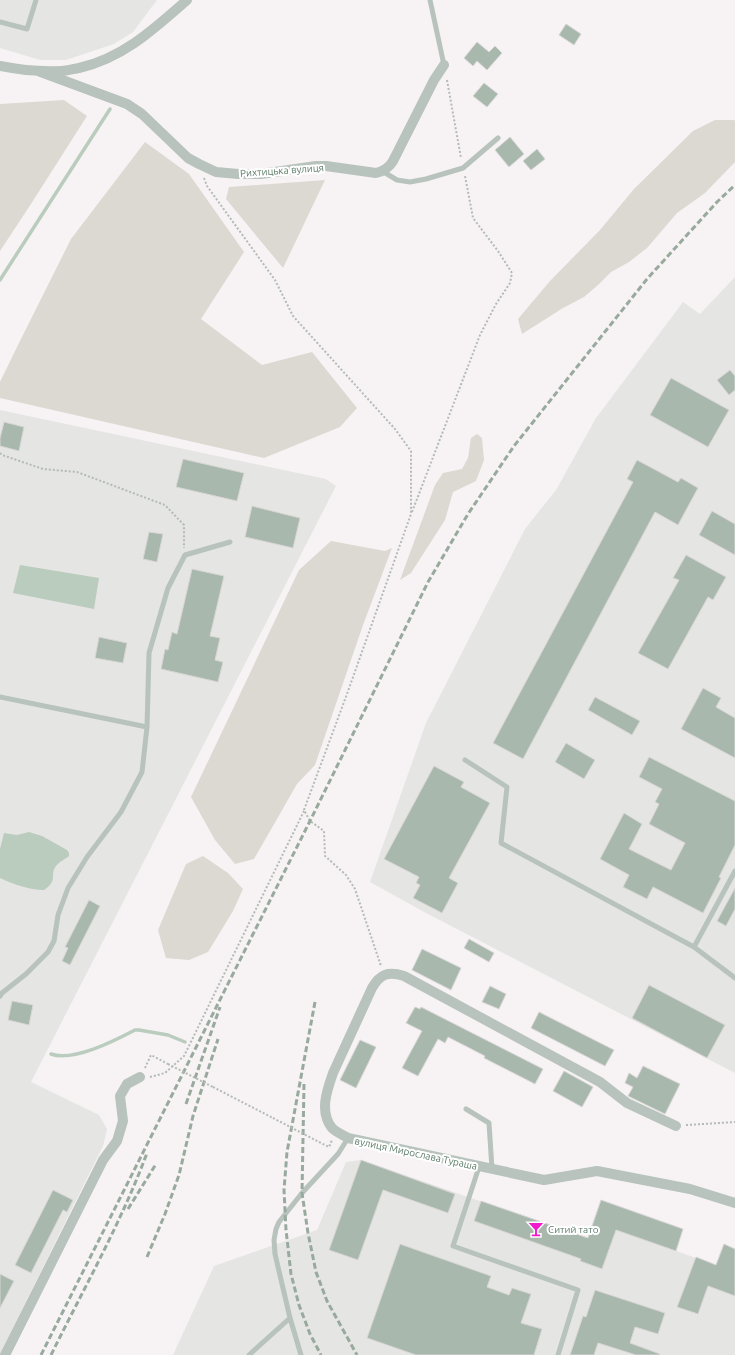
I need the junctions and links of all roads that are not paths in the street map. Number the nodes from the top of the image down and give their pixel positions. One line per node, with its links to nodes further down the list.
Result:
1 (36, 0): 4 (lane)
2 (187, 0): 7 (street)
3 (430, 0): 5 (lane)
4 (0, 22)
5 (444, 65): 9 (street)
6 (0, 66): 7 (street)
7 (38, 71): 9 (street, Рихтицька вулиця)
8 (498, 138): 9 (lane)
9 (382, 172)
10 (230, 542): 12 (lane)
11 (0, 696): 12 (lane)
12 (147, 727): 17 (lane)
13 (466, 760): 15 (lane)
14 (735, 871): 15 (lane)
15 (694, 947): 16 (lane)
16 (735, 978)
17 (0, 996)
18 (140, 1077): 26 (street)
19 (466, 1109): 23 (lane)
20 (676, 1126): 21 (street, вулиця Мирослава Тураша)
21 (348, 1138): 22 (street, вулиця Мирослава Тураша); 25 (lane)
22 (478, 1166): 23 (street, вулиця Мирослава Тураша); 29 (lane)
23 (492, 1169): 24 (street, вулиця Мирослава Тураша)
24 (735, 1203)
25 (290, 1318): 27 (lane); 28 (lane)
26 (5, 1355)
27 (249, 1355)
28 (301, 1355)
29 (558, 1355)

